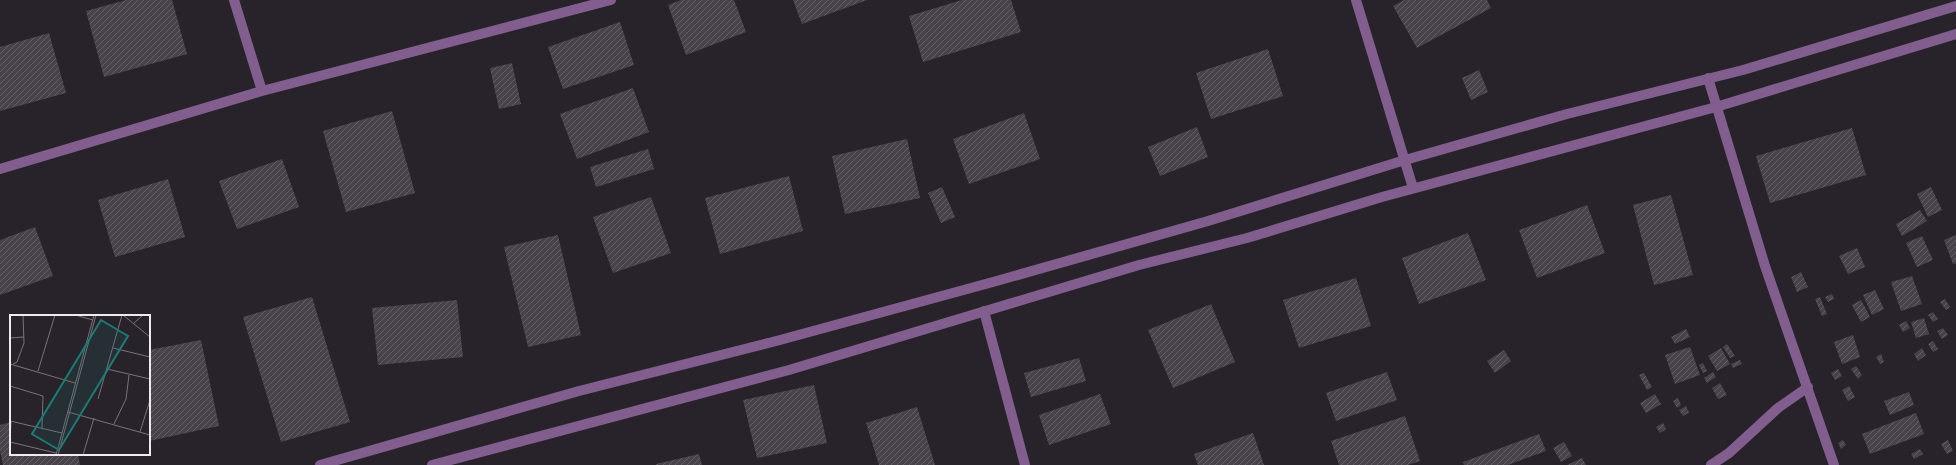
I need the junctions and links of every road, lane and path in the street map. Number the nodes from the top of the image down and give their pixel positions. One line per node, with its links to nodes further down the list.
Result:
1 (234, 0): 8 (street)
2 (611, 0): 4 (street)
3 (1356, 0): 10 (street)
4 (576, 4): 8 (street)
5 (1956, 6): 7 (street)
6 (1956, 34): 9 (street)
7 (1708, 78): 9 (street); 10 (street)
8 (262, 91): 11 (street)
9 (1716, 107): 12 (street); 14 (street)
10 (1405, 160): 12 (street); 15 (street)
11 (0, 169)
12 (1413, 188): 13 (street)
13 (984, 311): 16 (street); 17 (street)
14 (1808, 387): 18 (street); 19 (street)
15 (320, 465)
16 (432, 465)
17 (1025, 465)
18 (1711, 465)
19 (1834, 465)

